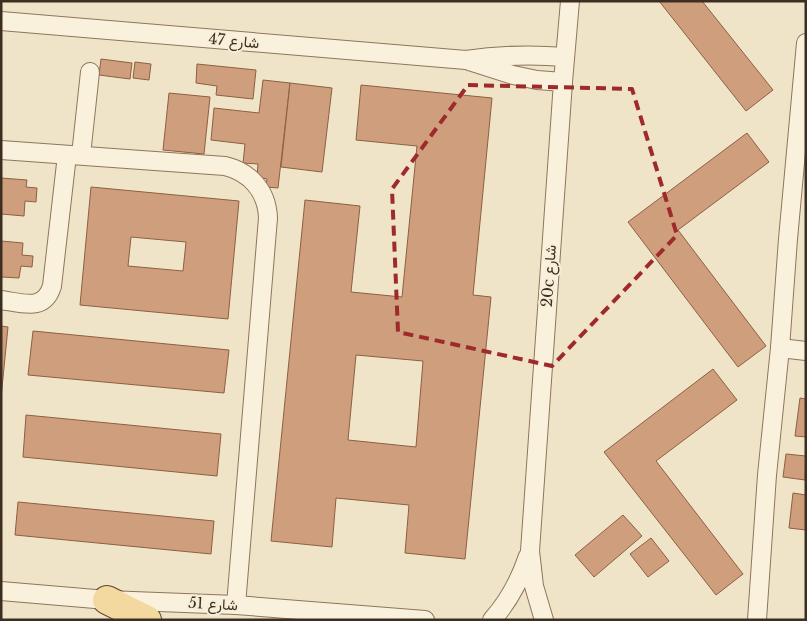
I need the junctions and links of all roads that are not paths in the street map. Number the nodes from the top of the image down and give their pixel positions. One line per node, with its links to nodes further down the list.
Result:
1 (570, 1): 4 (street, 20c شارع)
2 (1, 21): 5 (street, شارع 47)
3 (806, 43): 8 (street)
4 (565, 57): 5 (street, شارع 47); 7 (street, 20c شارع)
5 (466, 60): 7 (street, شارع 47)
6 (90, 72): 10 (street)
7 (563, 82): 14 (street, 20c شارع)
8 (803, 114): 12 (street)
9 (1, 150): 10 (street)
10 (74, 155): 11 (street); 17 (street)
11 (1, 300)
12 (780, 348): 13 (street); 23 (street)
13 (806, 351)
14 (530, 551): 21 (street, 20c شارع); 22 (street, 20c شارع)
15 (1, 591): 16 (street, شارع 51)
16 (107, 600): 17 (street, شارع 51); 19 (main road)
17 (236, 605): 18 (street, شارع 51)
18 (350, 617): 20 (street, شارع 51)
19 (147, 620)
20 (425, 620)
21 (492, 620)
22 (544, 620)
23 (757, 620)

